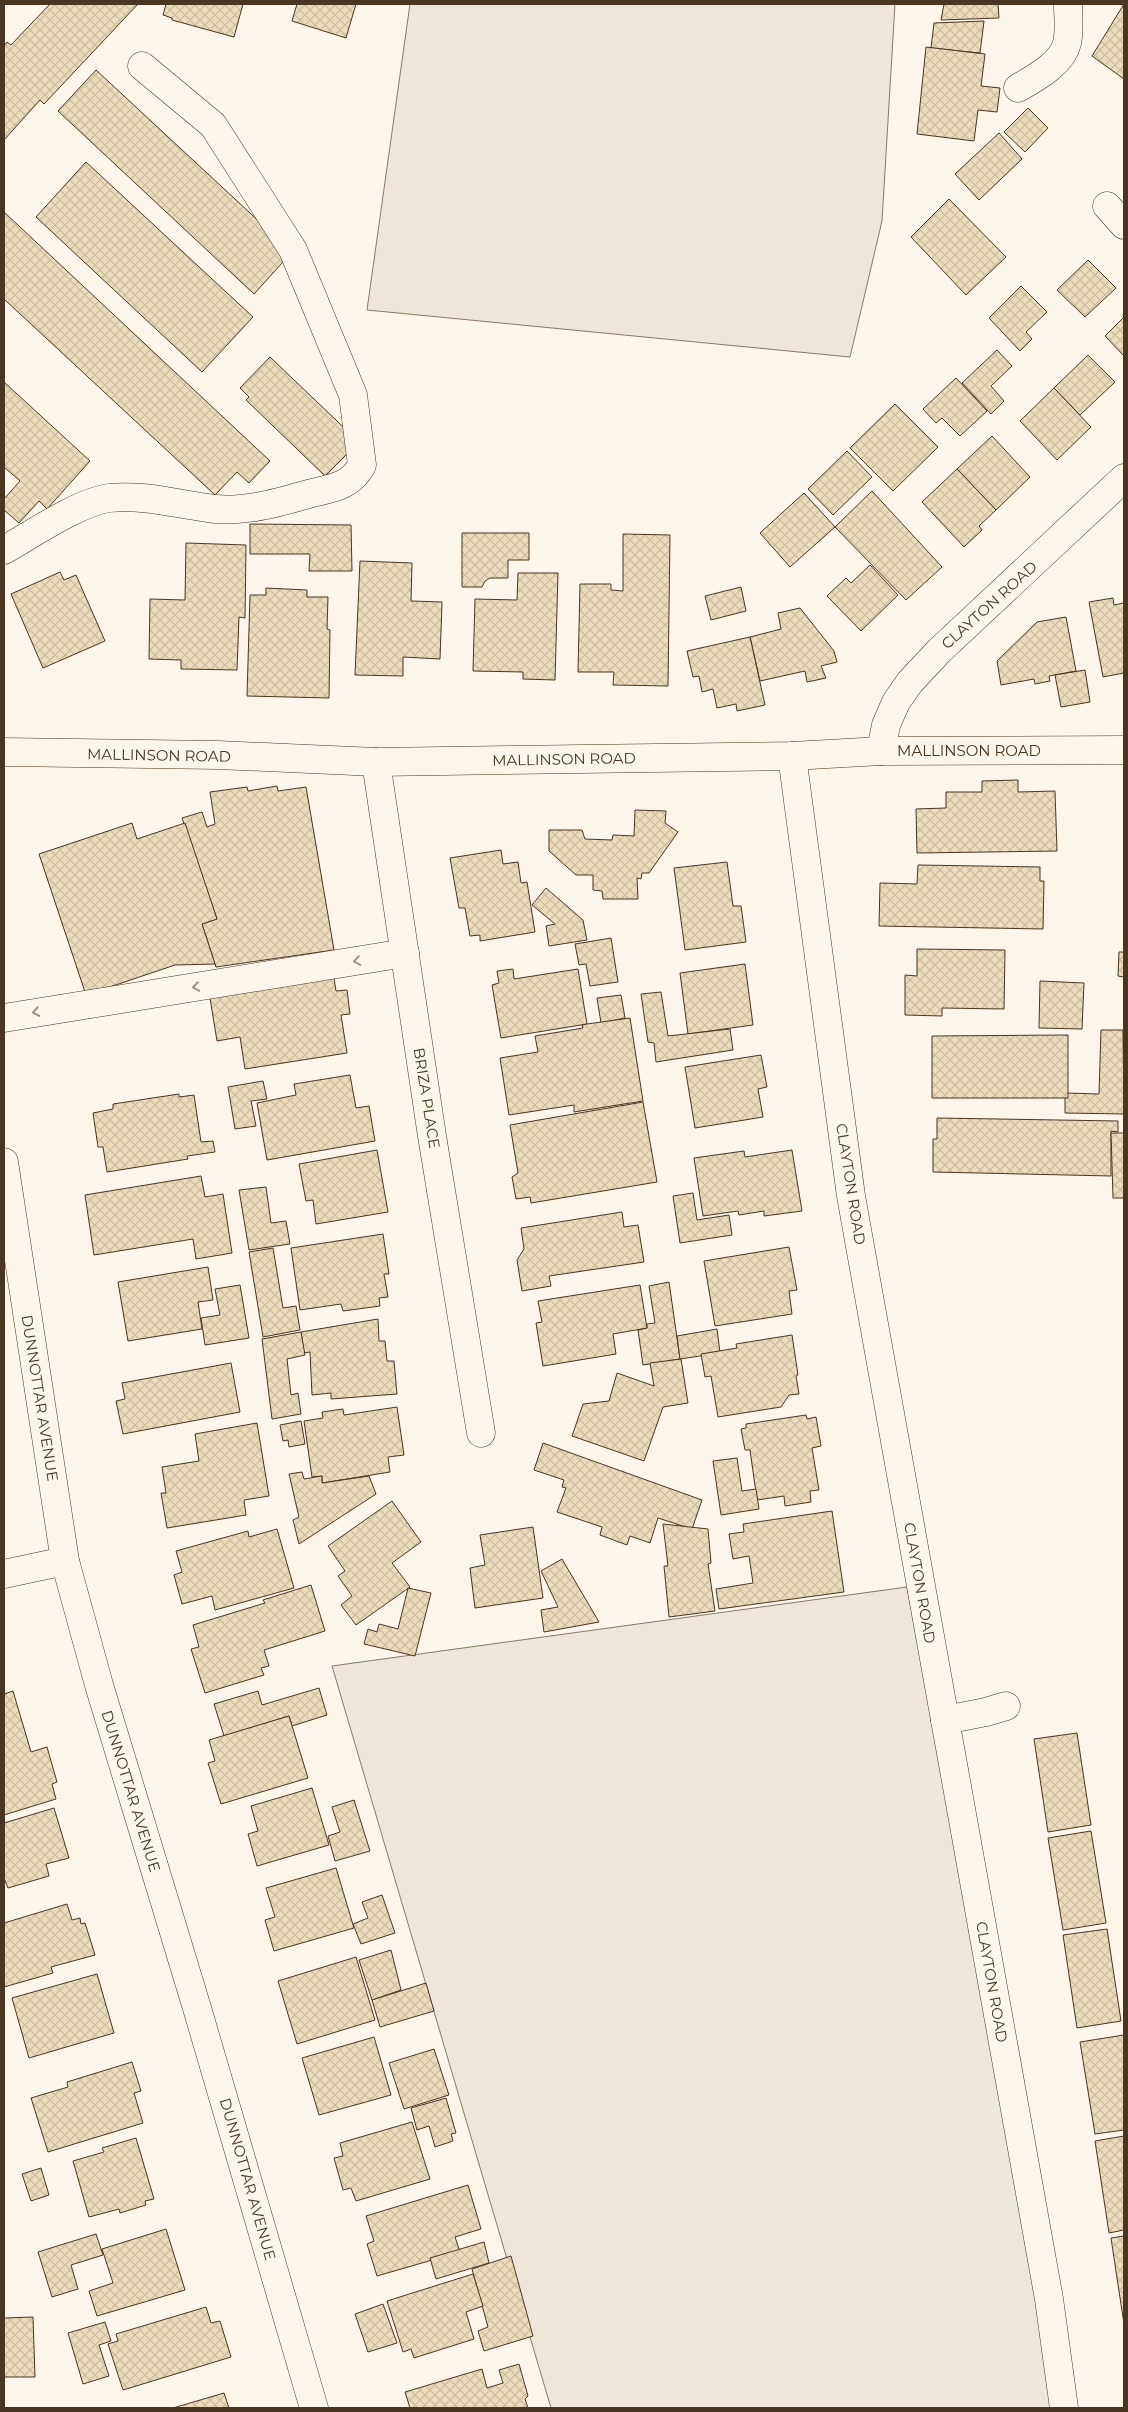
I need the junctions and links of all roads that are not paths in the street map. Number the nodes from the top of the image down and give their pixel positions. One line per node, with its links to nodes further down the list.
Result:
1 (1068, 4): 3 (street)
2 (142, 66): 5 (street)
3 (1018, 88)
4 (1124, 478): 7 (street, CLAYTON ROAD)
5 (4, 550)
6 (1124, 750): 7 (street, MALLINSON ROAD)
7 (880, 751): 9 (street, MALLINSON ROAD)
8 (4, 752): 10 (street, MALLINSON ROAD)
9 (792, 756): 10 (street, MALLINSON ROAD); 18 (street, CLAYTON ROAD)
10 (376, 762): 11 (street, BRIZA PLACE)
11 (405, 953): 12 (street, one-way to 12); 14 (street, BRIZA PLACE)
12 (4, 1018)
13 (4, 1162): 15 (street, DUNNOTTAR AVENUE)
14 (481, 1433)
15 (65, 1561): 16 (street); 19 (street, DUNNOTTAR AVENUE)
16 (4, 1574)
17 (1006, 1706): 18 (street)
18 (945, 1720): 20 (street, CLAYTON ROAD)
19 (314, 2408)
20 (1064, 2408)

